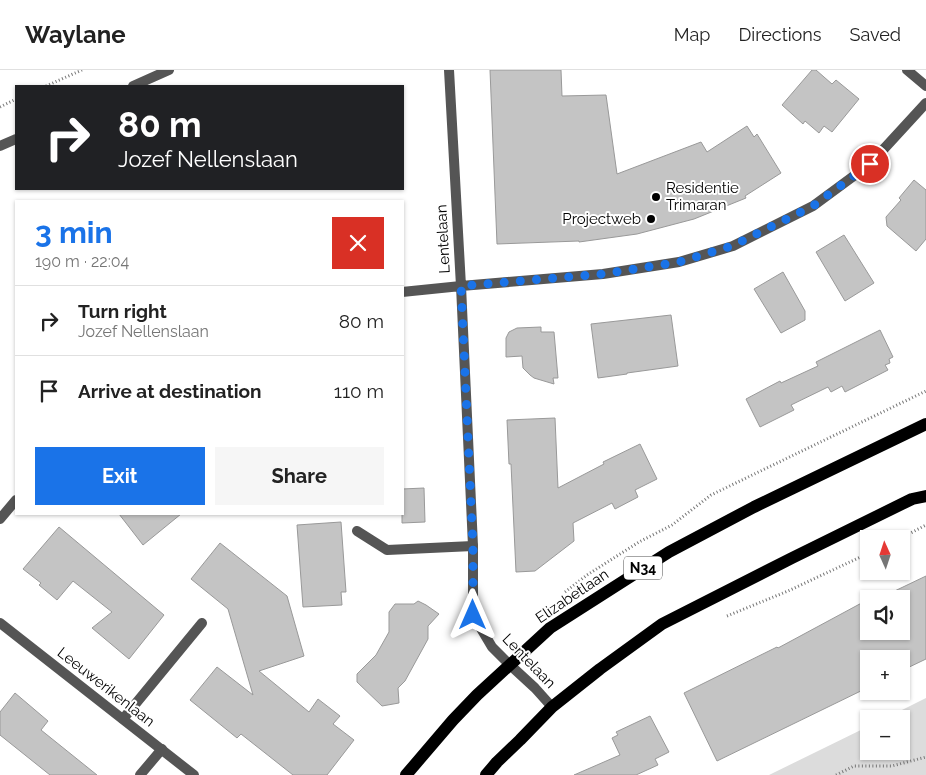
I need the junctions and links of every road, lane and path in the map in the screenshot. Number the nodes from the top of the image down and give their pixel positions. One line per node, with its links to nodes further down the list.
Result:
1 (82, 70): 5 (path)
2 (169, 70): 6 (street)
3 (449, 70): 13 (street, Lentelaan)
4 (907, 70): 7 (street)
5 (48, 85)
6 (135, 85)
7 (926, 86)
8 (15, 100): 10 (path)
9 (926, 103): 13 (street)
10 (0, 107)
11 (15, 139): 12 (street)
12 (0, 146)
13 (461, 286): 14 (street); 22 (street, Lentelaan)
14 (404, 292)
15 (926, 424): 27 (main road, Elizabetlaan / N34)
16 (926, 496): 28 (main road)
17 (15, 501): 18 (street)
18 (0, 519)
19 (926, 525): 21 (path)
20 (357, 531): 22 (street)
21 (910, 533)
22 (473, 546): 27 (street, Lentelaan)
23 (860, 558): 24 (path)
24 (725, 617)
25 (202, 622): 29 (street)
26 (0, 623): 29 (street, Leeuwerikenlaan)
27 (510, 666): 28 (street, Lentelaan); 34 (main road, Elizabetlaan / N34)
28 (552, 707): 35 (main road)
29 (123, 719): 30 (street, Leeuwerikenlaan)
30 (162, 749): 32 (street); 33 (street, Leeuwerikenlaan)
31 (926, 757): 36 (path)
32 (140, 775)
33 (194, 775)
34 (406, 775)
35 (486, 775)
36 (836, 775)

